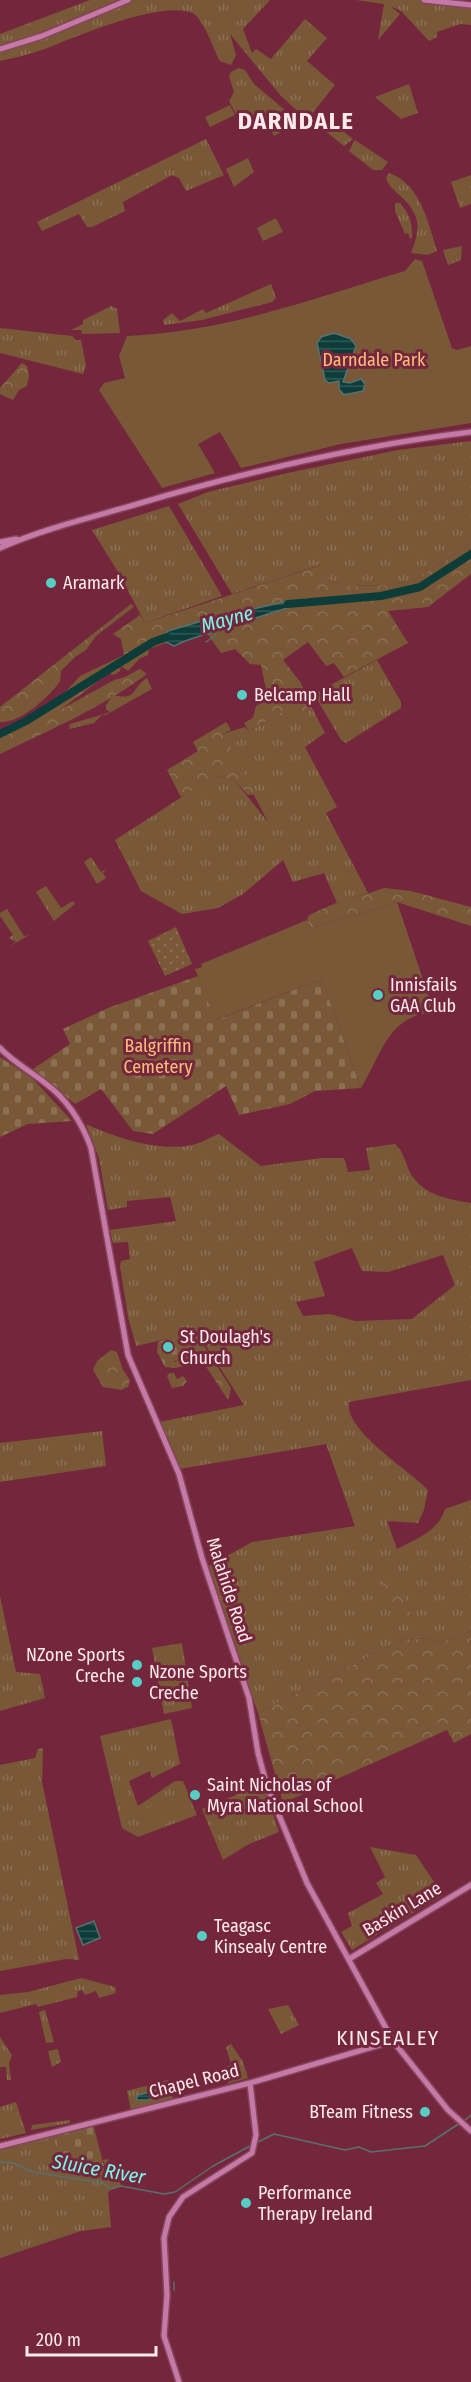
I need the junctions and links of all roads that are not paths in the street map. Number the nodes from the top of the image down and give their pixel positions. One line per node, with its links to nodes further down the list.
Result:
1 (128, 0): 4 (main road)
2 (424, 0): 3 (main road)
3 (471, 5)
4 (0, 49)
5 (471, 432): 6 (main road)
6 (23, 538): 7 (main road); 8 (main road)
7 (0, 542)
8 (0, 548)
9 (0, 1048): 11 (main road, Malahide Road)
10 (471, 1885): 11 (main road, Baskin Lane)
11 (349, 1959): 12 (main road, Malahide Road)
12 (393, 2041): 13 (main road, Chapel Road); 14 (main road, Malahide Road)
13 (250, 2083): 15 (main road, Chapel Road); 16 (main road)
14 (469, 2130)
15 (0, 2146)
16 (179, 2382)

